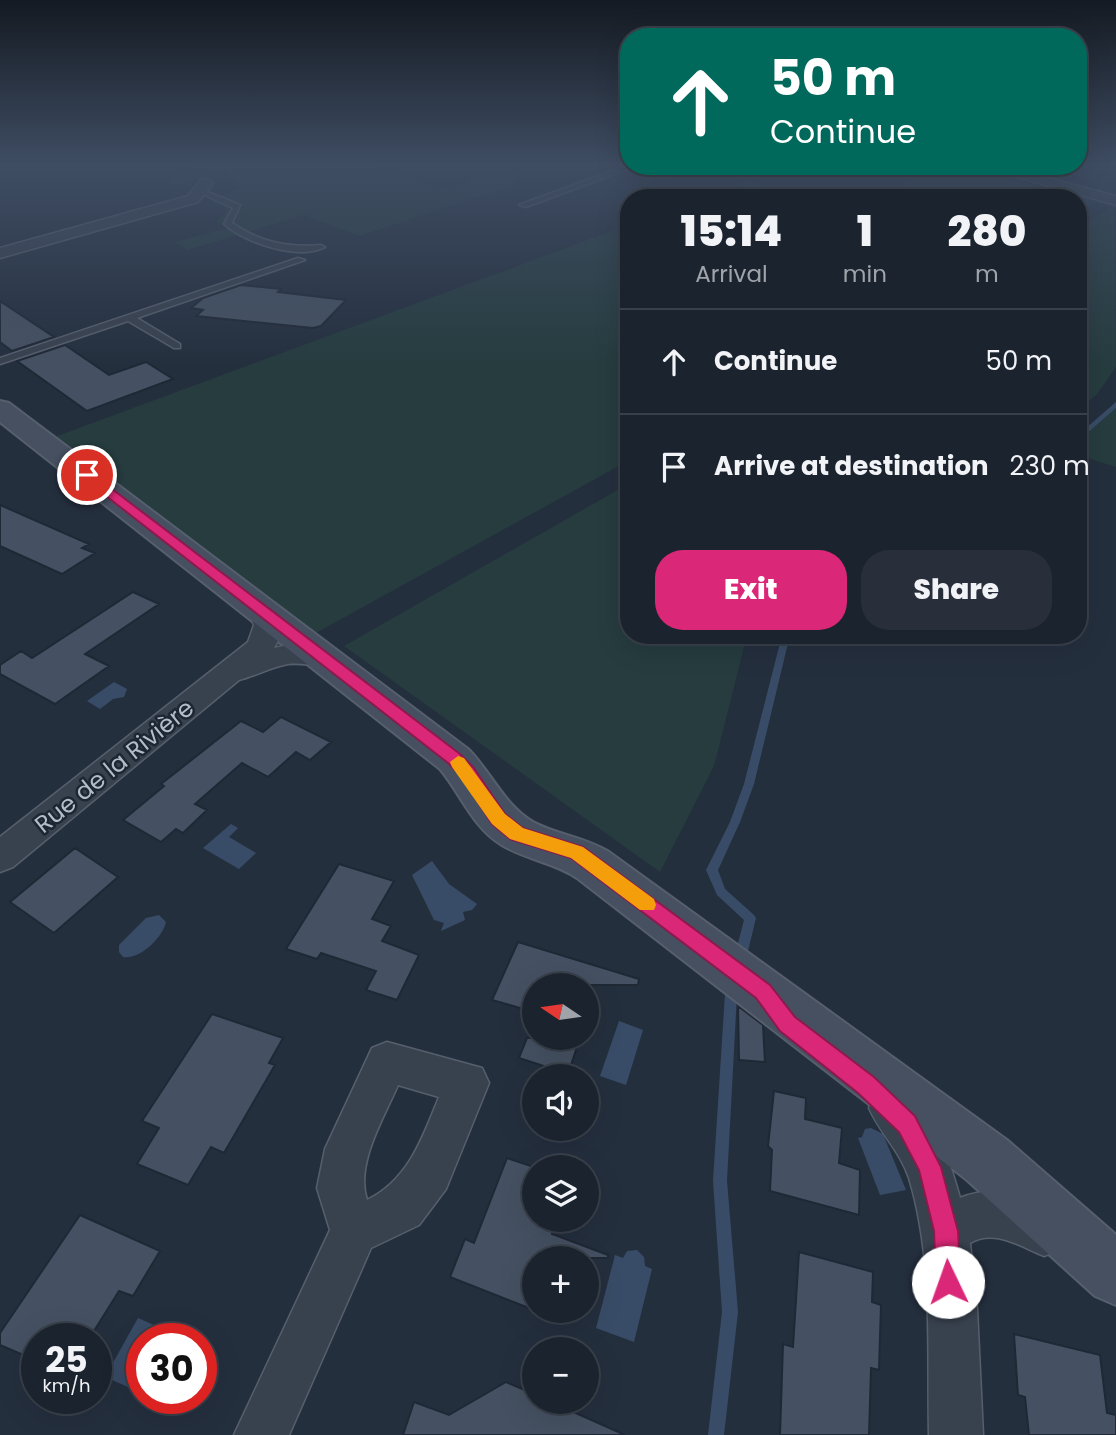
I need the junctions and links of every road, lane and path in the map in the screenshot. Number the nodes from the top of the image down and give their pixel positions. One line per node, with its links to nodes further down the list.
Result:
1 (75, 232): 4 (street)
2 (239, 232): 3 (lane)
3 (321, 247)
4 (0, 253)
5 (301, 261): 6 (lane)
6 (131, 318): 7 (lane); 8 (lane)
7 (177, 346)
8 (0, 361)
9 (0, 409): 10 (street)
10 (261, 609): 11 (street); 12 (street, Rue de la Rivière)
11 (322, 657): 12 (street, Rue de la Rivière); 14 (street)
12 (228, 674): 13 (street, Rue de la Rivière)
13 (0, 857)
14 (763, 991): 16 (street); 17 (street)
15 (354, 1231): 18 (street)
16 (946, 1231): 17 (street); 19 (street)
17 (1111, 1262)
18 (261, 1435)
19 (956, 1435)

